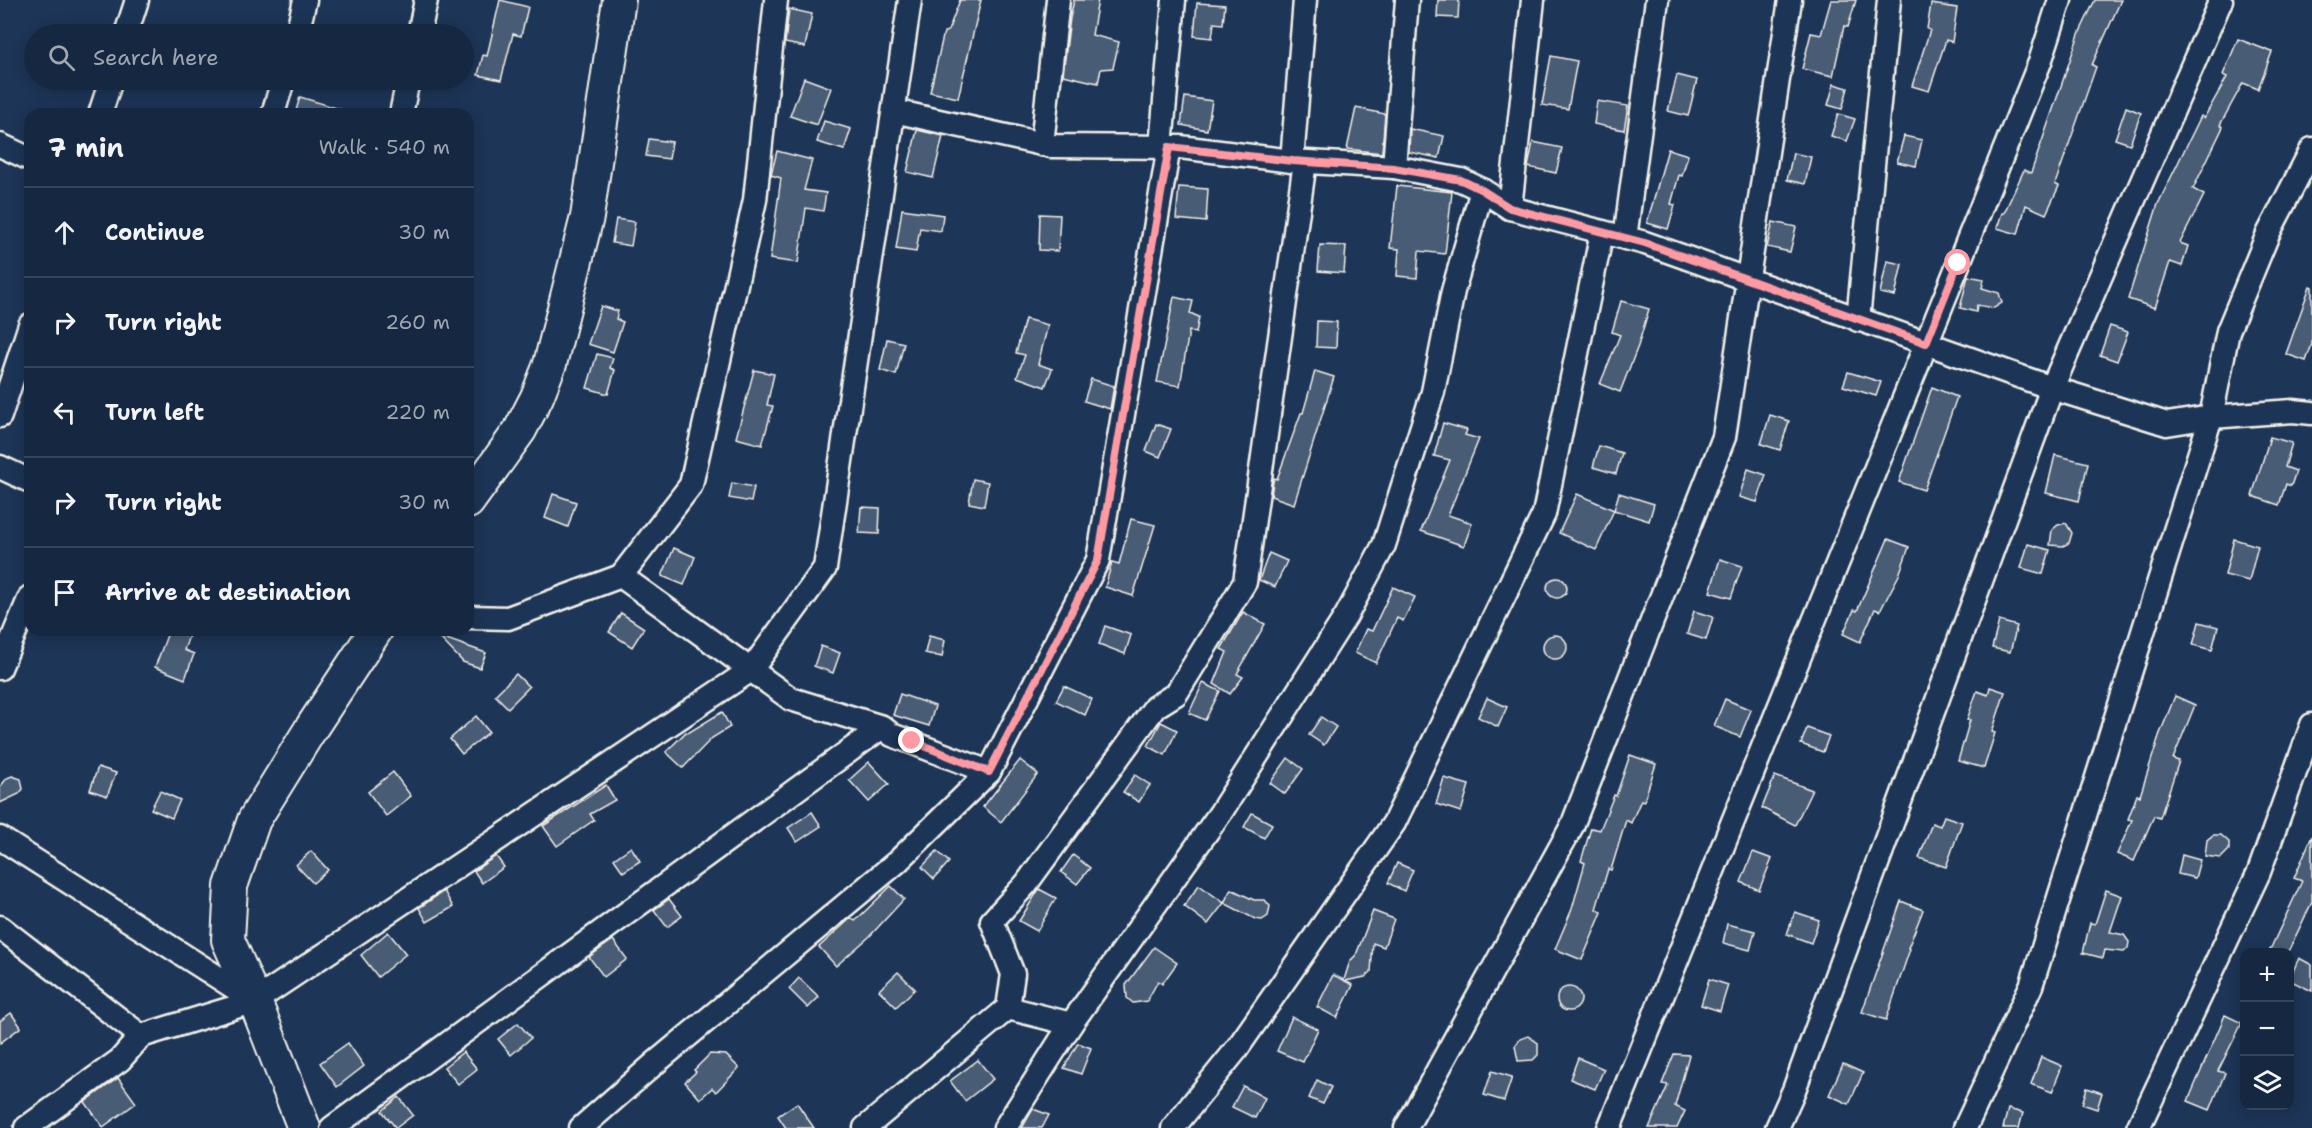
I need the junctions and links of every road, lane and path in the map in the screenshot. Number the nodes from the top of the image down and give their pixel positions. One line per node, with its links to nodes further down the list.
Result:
1 (137, 0): 17 (street)
2 (304, 0): 18 (street)
3 (426, 0): 19 (street)
4 (619, 0): 48 (street)
5 (776, 0): 49 (street)
6 (910, 0): 26 (street)
7 (1058, 0): 27 (street)
8 (1174, 0): 29 (street)
9 (1305, 0): 32 (street)
10 (1407, 0): 33 (street)
11 (1533, 0): 35 (street)
12 (1657, 0): 37 (street)
13 (1790, 0): 38 (street)
14 (1889, 0): 39 (street)
15 (2060, 0): 41 (street)
16 (2221, 0): 42 (street)
17 (129, 24)
18 (299, 24)
19 (420, 24)
20 (108, 90): 23 (street)
21 (280, 90): 24 (street)
22 (406, 90): 25 (street)
23 (102, 108)
24 (275, 108)
25 (402, 108)
26 (894, 111): 27 (street); 54 (street)
27 (1042, 144): 29 (street)
28 (0, 145): 31 (street)
29 (1165, 147): 32 (street); 57 (street)
30 (2312, 149): 45 (street)
31 (24, 156)
32 (1299, 162): 33 (street); 61 (street)
33 (1394, 168): 34 (street)
34 (1482, 190): 35 (street); 62 (street)
35 (1510, 208): 36 (street)
36 (1602, 232): 37 (street); 70 (street)
37 (1625, 238): 38 (street)
38 (1748, 279): 39 (street); 71 (street)
39 (1858, 320): 41 (street)
40 (24, 343): 44 (street)
41 (1926, 343): 42 (street); 72 (street)
42 (2052, 388): 45 (street); 73 (street)
43 (2312, 413): 45 (street)
44 (0, 416)
45 (2211, 417): 74 (street)
46 (0, 467): 47 (street)
47 (24, 478)
48 (474, 494)
49 (621, 576): 51 (street); 54 (street)
50 (24, 611): 53 (street)
51 (474, 617)
52 (372, 636): 60 (street)
53 (0, 668)
54 (752, 670): 56 (street); 60 (street)
55 (2312, 726): 75 (street)
56 (882, 727): 57 (street); 66 (street)
57 (989, 772): 67 (street)
58 (0, 838): 60 (street)
59 (0, 927): 63 (street)
60 (255, 1001): 63 (street); 65 (street)
61 (1008, 1008): 62 (street); 68 (street)
62 (1071, 1024): 69 (street)
63 (141, 1036): 64 (street)
64 (26, 1128)
65 (304, 1128)
66 (332, 1128)
67 (581, 1128)
68 (865, 1128)
69 (1005, 1128)
70 (1173, 1128)
71 (1406, 1128)
72 (1610, 1128)
73 (1777, 1128)
74 (1965, 1128)
75 (2138, 1128)

